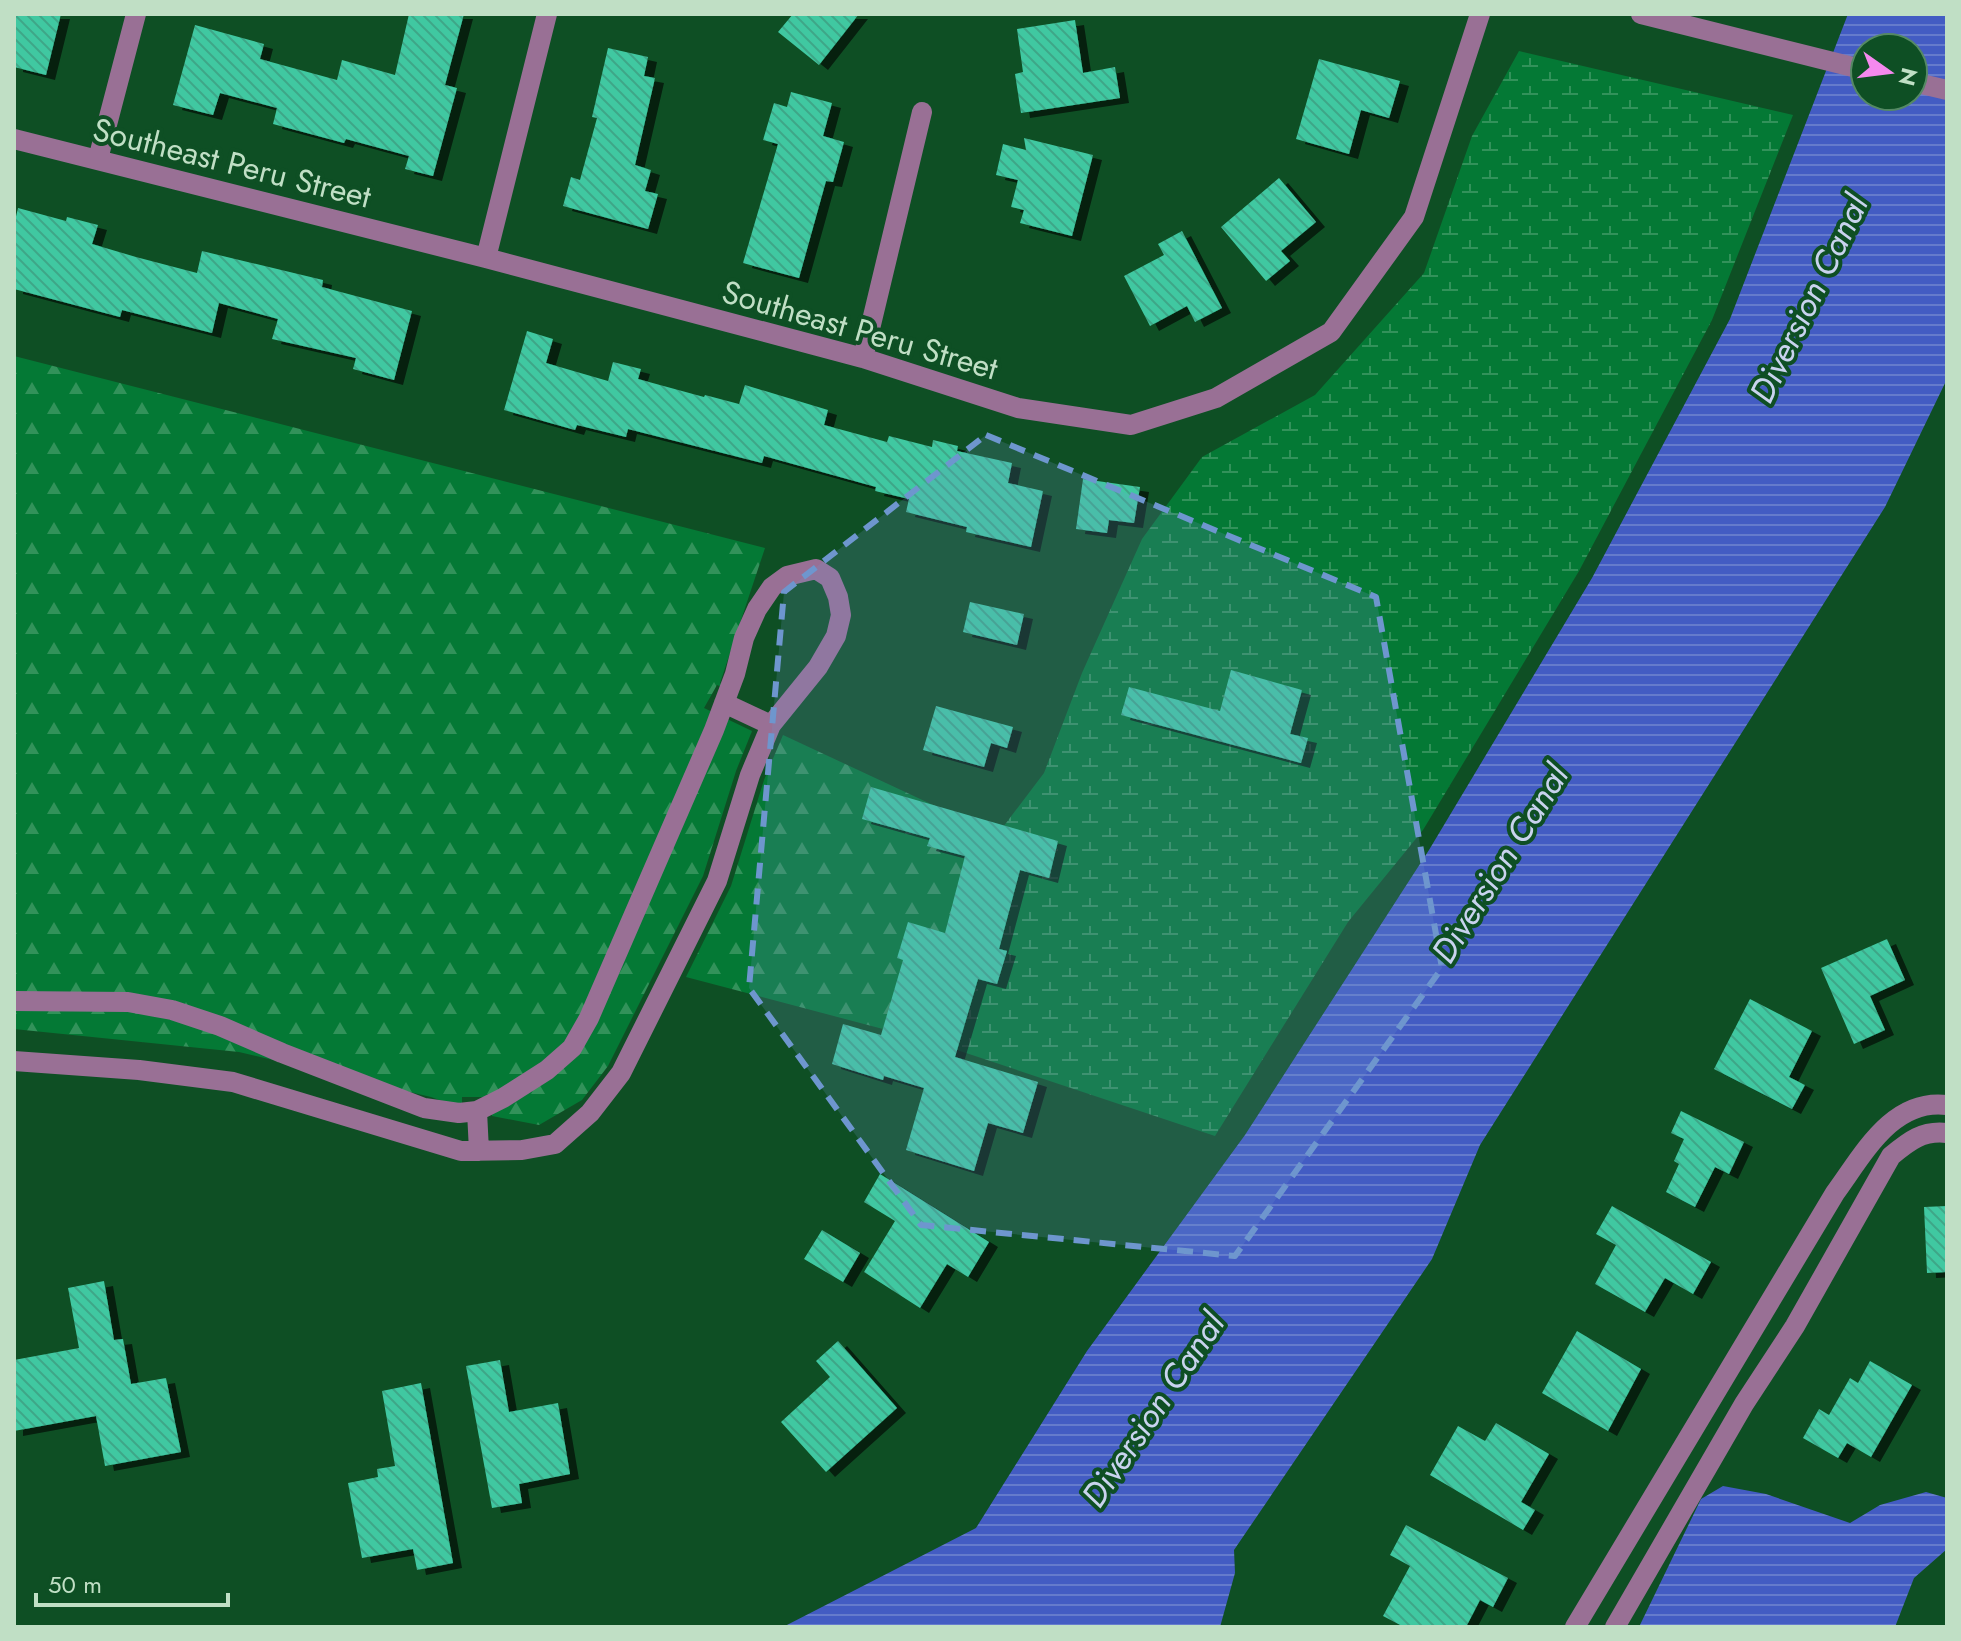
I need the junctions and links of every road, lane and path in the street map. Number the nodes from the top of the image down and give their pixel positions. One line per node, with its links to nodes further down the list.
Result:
1 (136, 14): 8 (street)
2 (547, 14): 9 (street)
3 (1480, 14): 10 (street, Southeast Peru Street)
4 (1641, 14): 5 (street)
5 (1849, 66)
6 (922, 112): 10 (street)
7 (14, 139): 8 (street, Southeast Peru Street)
8 (98, 159): 9 (street, Southeast Peru Street)
9 (486, 258): 10 (street, Southeast Peru Street)
10 (863, 358)
11 (724, 703): 12 (street); 12 (street); 16 (street)
12 (771, 725): 19 (street)
13 (14, 1001): 16 (street)
14 (14, 1061): 19 (street)
15 (1947, 1105): 17 (street)
16 (477, 1111): 19 (street)
17 (1880, 1132): 20 (street); 21 (street)
18 (1947, 1133): 20 (street)
19 (479, 1151)
20 (1896, 1152): 22 (street)
21 (1713, 1396): 22 (street); 23 (street)
22 (1738, 1414): 24 (street)
23 (1592, 1599): 24 (street); 25 (street)
24 (1618, 1623)
25 (1575, 1627)

